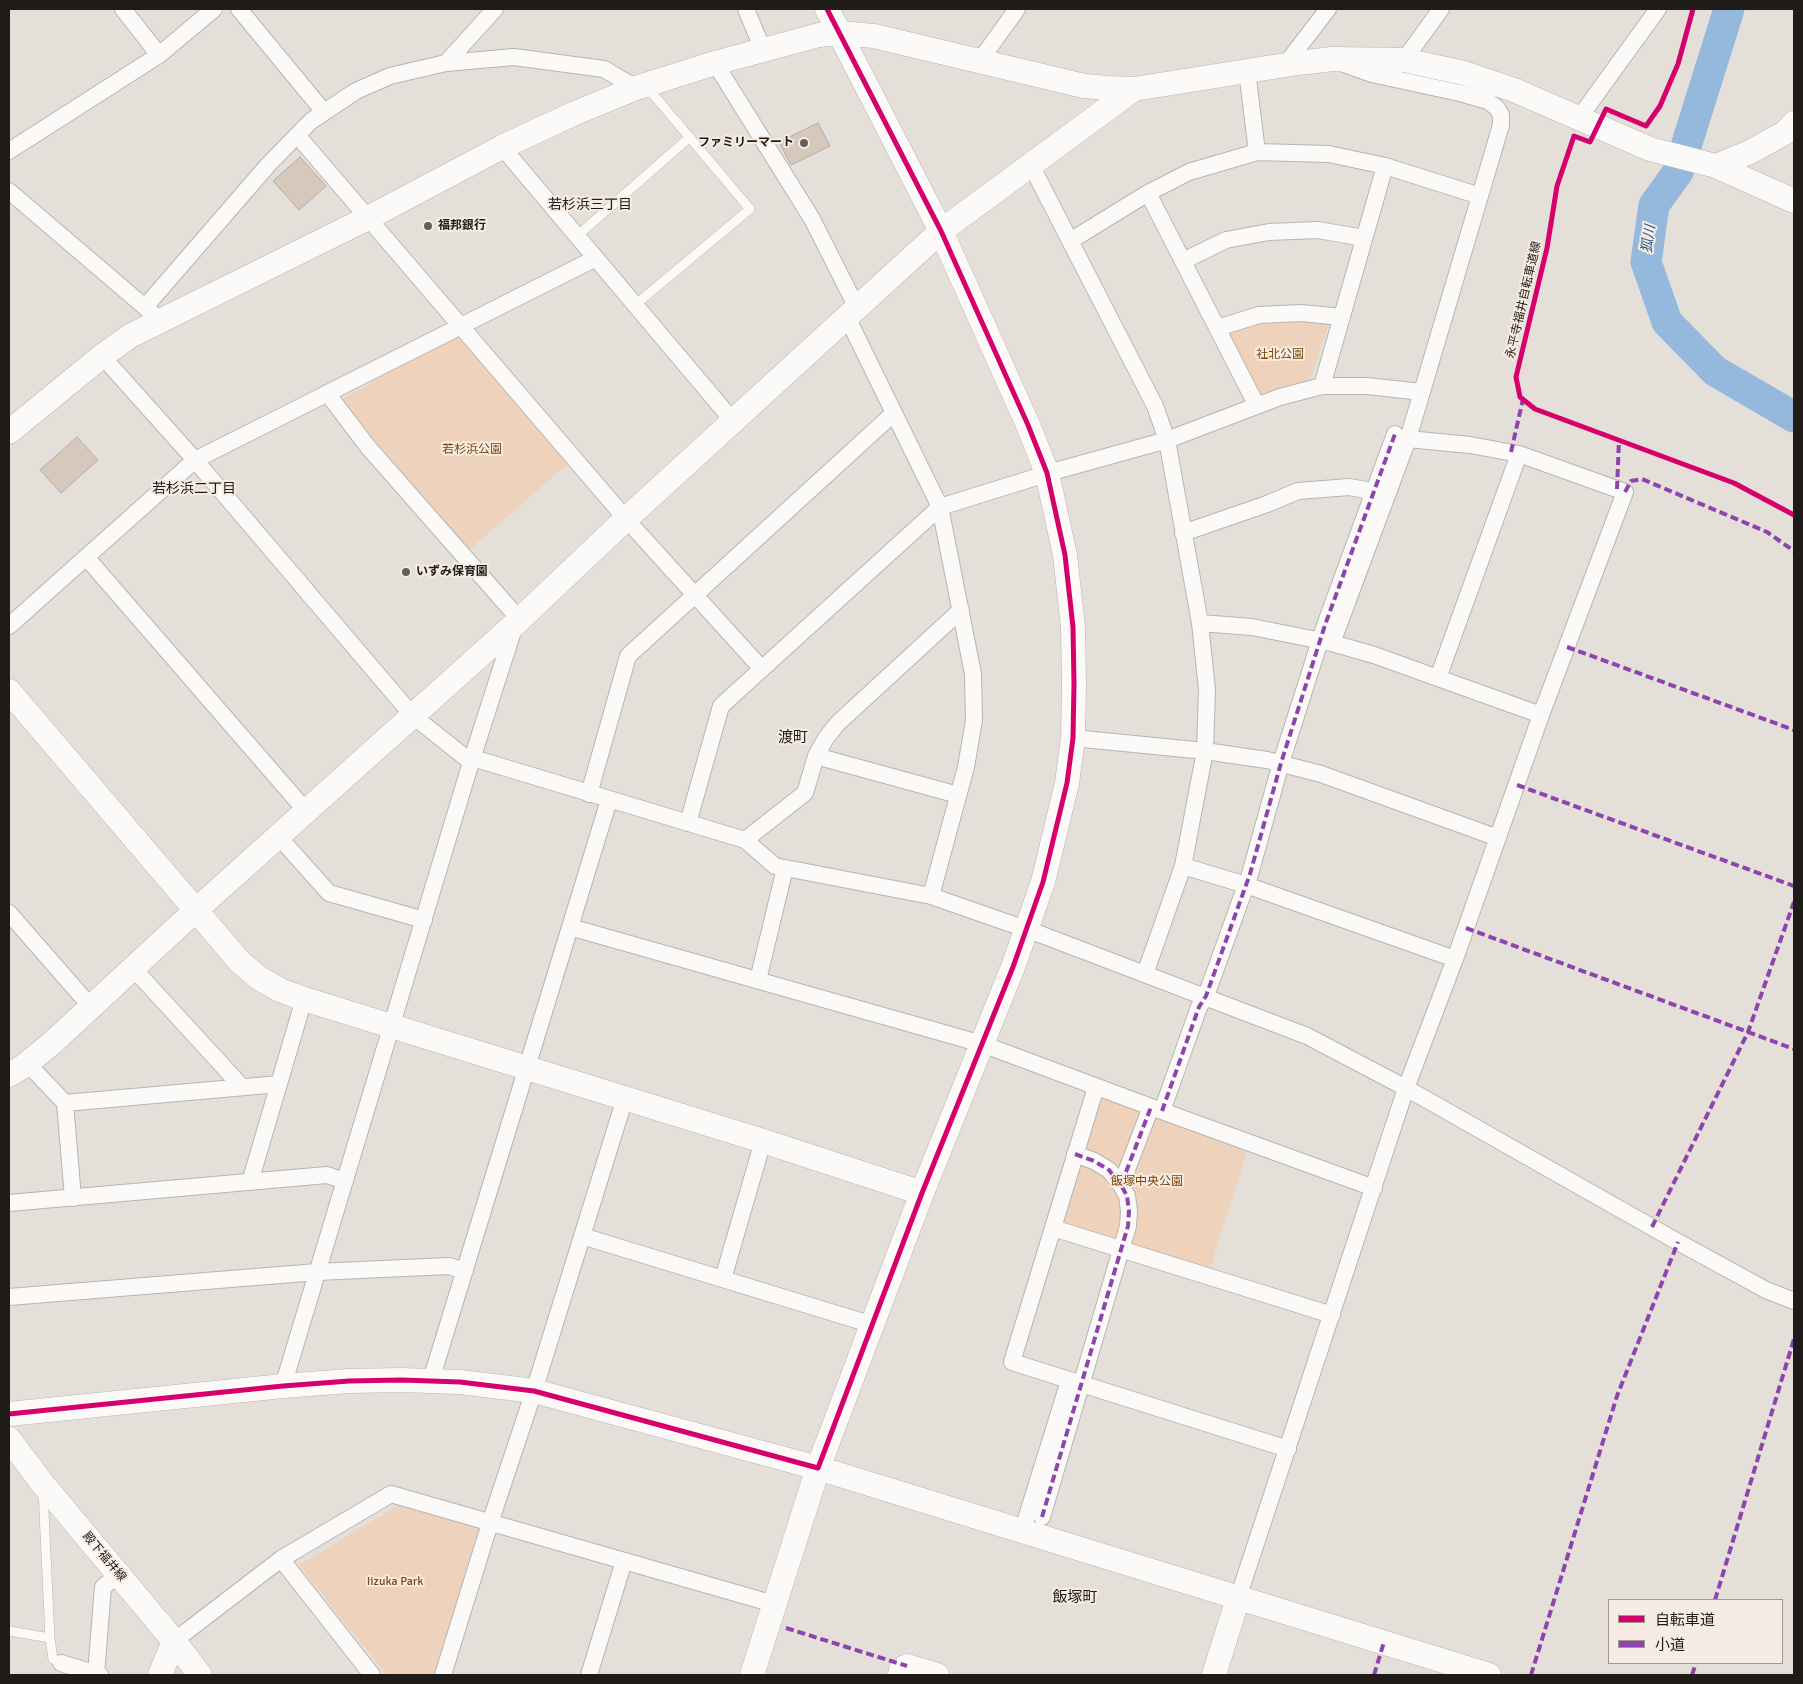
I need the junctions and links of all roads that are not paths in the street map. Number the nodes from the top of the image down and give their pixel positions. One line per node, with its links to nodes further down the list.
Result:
1 (123, 9): 13 (street)
2 (214, 9): 13 (street)
3 (239, 9): 23 (street)
4 (495, 9): 17 (street)
5 (746, 9): 12 (street)
6 (827, 9): 11 (street)
7 (1017, 9): 16 (street)
8 (1327, 9): 19 (street)
9 (1441, 9): 15 (street)
10 (1658, 9): 24 (street)
11 (839, 33): 12 (street); 16 (street); 39 (street)
12 (763, 50): 18 (street)
13 (159, 55): 29 (street)
14 (1333, 59): 15 (street); 19 (street); 36 (street)
15 (1404, 60): 24 (street)
16 (979, 62): 22 (street)
17 (446, 63): 21 (street); 23 (street)
18 (715, 63): 21 (street); 46 (street)
19 (1285, 65): 20 (street)
20 (1248, 71): 22 (street); 30 (street)
21 (640, 86): 27 (lane); 28 (street)
22 (1134, 89): 31 (street)
23 (324, 112): 26 (street)
24 (1579, 118): 33 (street)
25 (1794, 123): 33 (street)
26 (297, 135): 38 (street); 47 (street)
27 (690, 137): 40 (lane); 45 (lane)
28 (502, 147): 38 (street); 40 (street)
29 (9, 151)
30 (1256, 152): 32 (street); 35 (street)
31 (1031, 165): 39 (street); 42 (street)
32 (1385, 166): 36 (street); 41 (street)
33 (1716, 166): 37 (street)
34 (9, 191): 47 (street)
35 (1148, 193): 42 (street); 44 (street)
36 (1480, 196): 53 (street)
37 (1794, 201)
38 (368, 218): 47 (street); 49 (street)
39 (940, 231): 46 (street); 63 (street)
40 (577, 236): 43 (street)
41 (1364, 238): 44 (street); 48 (street)
42 (1070, 241): 60 (street)
43 (596, 258): 45 (street); 49 (street)
44 (1183, 261): 50 (street)
45 (635, 305): 57 (street)
46 (852, 313): 56 (street); 57 (street)
47 (152, 314): 51 (street)
48 (1342, 317): 50 (street); 52 (street)
49 (461, 326): 54 (street); 66 (street)
50 (1217, 328): 55 (street)
51 (102, 356): 58 (street); 62 (street)
52 (1322, 386): 53 (street); 55 (street)
53 (1422, 392): 59 (street)
54 (328, 393): 62 (street); 71 (street)
55 (1257, 406): 60 (street)
56 (894, 413): 65 (street); 69 (street)
57 (733, 421): 66 (street)
58 (12, 426)
59 (1402, 436): 61 (street); 64 (street)
60 (1166, 440): 63 (street); 67 (street)
61 (1519, 454): 76 (street); 78 (street)
62 (195, 460): 68 (street); 79 (street)
63 (1047, 473): 65 (street); 80 (street)
64 (1381, 492): 67 (street); 74 (street)
65 (940, 507): 70 (street); 75 (street)
66 (626, 519): 69 (street); 71 (street)
67 (1184, 533): 72 (street)
68 (86, 557): 73 (street); 88 (street)
69 (694, 594): 75 (street); 85 (street)
70 (960, 610): 82 (street); 86 (street)
71 (518, 622): 79 (street); 83 (street)
72 (1200, 623): 74 (street); 81 (street)
73 (9, 626)
74 (1326, 642): 76 (street); 84 (street)
75 (762, 668): 89 (street)
76 (1438, 678): 78 (street)
77 (9, 691): 97 (street)
78 (1541, 715): 91 (street)
79 (413, 716): 83 (street); 88 (street)
80 (1073, 738): 81 (street); 101 (street)
81 (1205, 751): 84 (street); 93 (street)
82 (816, 756): 86 (street); 92 (street)
83 (472, 760): 85 (street); 99 (street)
84 (1281, 763): 91 (street); 95 (street)
85 (589, 794): 87 (street)
86 (958, 795): 96 (street)
87 (609, 800): 89 (street); 100 (street)
88 (306, 811): 90 (street)
89 (688, 823): 92 (street)
90 (278, 836): 97 (street); 99 (street)
91 (1498, 838): 102 (street)
92 (745, 840): 94 (street)
93 (1183, 866): 95 (street); 104 (street)
94 (785, 868): 96 (street); 105 (street)
95 (1246, 885): 102 (street); 106 (street)
96 (931, 896): 101 (street)
97 (196, 910): 103 (street); 107 (street)
98 (9, 913): 108 (street)
99 (424, 920): 109 (street)
100 (570, 926): 105 (street); 111 (street)
101 (1026, 929): 104 (street); 110 (street)
102 (1455, 959): 116 (street)
103 (133, 968): 108 (street); 114 (street)
104 (1145, 974): 106 (street)
105 (758, 980): 110 (street)
106 (1206, 996): 116 (street); 119 (street)
107 (304, 1000): 109 (street); 113 (street)
108 (91, 1008): 112 (street)
109 (392, 1026): 111 (street); 122 (street)
110 (982, 1044): 115 (street); 126 (street)
111 (526, 1067): 117 (street); 132 (street)
112 (18, 1069): 118 (street)
113 (279, 1084): 114 (street); 123 (street)
114 (242, 1087): 118 (street)
115 (1096, 1087): 119 (street); 121 (street)
116 (1406, 1088): 125 (street); 136 (street)
117 (625, 1098): 120 (street); 130 (street)
118 (65, 1103): 127 (street)
119 (1156, 1109): 124 (street); 125 (street)
120 (763, 1141): 126 (street); 134 (street)
121 (1076, 1154): 124 (street); 129 (street)
122 (345, 1180): 123 (street); 133 (street)
123 (250, 1182): 127 (street)
124 (1121, 1185): 131 (street)
125 (1374, 1188): 137 (street)
126 (922, 1193): 138 (street)
127 (73, 1198): 128 (street)
128 (9, 1203)
129 (1053, 1228): 131 (street); 140 (street)
130 (582, 1236): 134 (street); 142 (street)
131 (1121, 1250): 137 (street); 140 (street)
132 (465, 1271): 133 (street); 139 (street)
133 (317, 1272): 135 (street); 141 (street)
134 (722, 1279): 138 (street)
135 (9, 1298)
136 (1794, 1301)
137 (1332, 1315): 145 (street)
138 (873, 1325): 146 (street)
139 (432, 1380): 141 (street); 142 (street)
140 (1075, 1383): 145 (street); 148 (street); 150 (street)
141 (283, 1386): 143 (street)
142 (534, 1391): 146 (street); 149 (street)
143 (9, 1414)
144 (9, 1439): 147 (street, 殿下福井線)
145 (1288, 1449): 154 (street)
146 (818, 1468): 150 (street); 155 (street)
147 (42, 1483): 153 (street, 殿下福井線); 157 (lane)
148 (1042, 1517)
149 (490, 1522): 151 (street); 152 (street); 164 (street)
150 (1022, 1532): 154 (street)
151 (281, 1558): 158 (street); 163 (street)
152 (624, 1561): 155 (street); 165 (street)
153 (119, 1574): 158 (street, 殿下福井線); 160 (street)
154 (1238, 1598): 169 (street); 170 (street)
155 (774, 1604): 166 (street)
156 (9, 1631): 157 (lane)
157 (50, 1638): 159 (lane)
158 (174, 1641): 161 (street); 162 (street, 殿下福井線)
159 (60, 1664): 160 (street)
160 (98, 1675)
161 (160, 1675)
162 (200, 1675)
163 (372, 1675)
164 (443, 1675)
165 (589, 1675)
166 (752, 1675)
167 (900, 1675): 168 (street)
168 (937, 1675)
169 (1214, 1675)
170 (1489, 1675)

